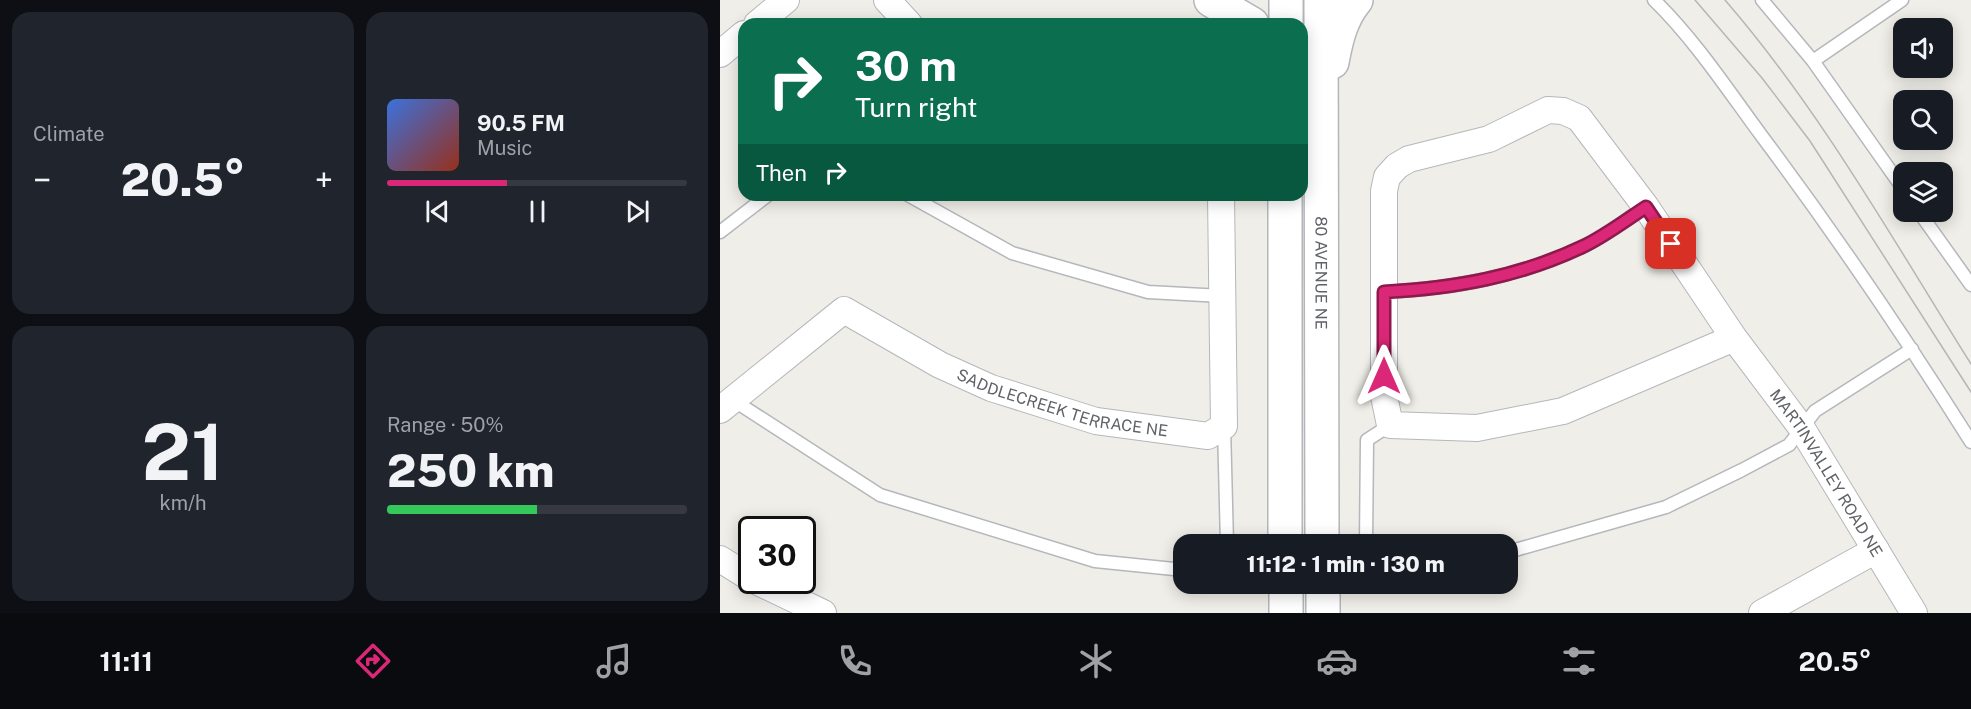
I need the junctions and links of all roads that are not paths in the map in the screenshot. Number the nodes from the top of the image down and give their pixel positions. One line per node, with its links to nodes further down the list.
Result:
1 (786, 0): 10 (street)
2 (886, 0): 11 (street)
3 (1211, 0): 12 (main road)
4 (1286, 0): 13 (main road)
5 (1321, 0): 17 (main road, 80 AVENUE NE)
6 (1356, 0): 17 (main road)
7 (1654, 0): 30 (lane)
8 (1762, 0): 16 (lane)
9 (1902, 0): 16 (lane)
10 (764, 18)
11 (903, 18)
12 (1242, 18)
13 (1286, 18)
14 (738, 39): 15 (street)
15 (720, 54)
16 (1813, 62): 18 (lane)
17 (1322, 120): 38 (main road, 80 AVENUE NE)
18 (1893, 175)
19 (760, 201): 25 (lane)
20 (919, 201): 28 (lane)
21 (1221, 201): 28 (street)
22 (1285, 201): 37 (main road)
23 (1646, 207): 27 (lane); 27 (street, MARTINVALLEY ROAD NE); 29 (street, MARTINVALLEY ROAD NE)
24 (1926, 222): 26 (lane)
25 (720, 232)
26 (1971, 285)
27 (1384, 292): 32 (street, MARTINVALLEY ROAD NE)
28 (1222, 296): 33 (street)
29 (1734, 338): 32 (street); 34 (street, MARTINVALLEY ROAD NE)
30 (1912, 349): 34 (lane); 35 (lane)
31 (727, 405): 33 (street, SADDLECREEK TERRACE NE); 43 (lane)
32 (1390, 425): 39 (lane)
33 (1224, 426): 36 (lane)
34 (1801, 427): 40 (lane); 41 (street, MARTINVALLEY ROAD NE)
35 (1971, 442)
36 (1227, 534)
37 (1286, 534)
38 (1323, 534)
39 (1366, 534)
40 (1518, 549)
41 (1876, 550): 51 (street); 52 (street, MARTINVALLEY ROAD NE)
42 (720, 559): 44 (street)
43 (1173, 569)
44 (738, 570)
45 (783, 594): 48 (street)
46 (1286, 594): 49 (main road)
47 (1323, 594): 50 (main road)
48 (823, 613)
49 (1286, 613)
50 (1323, 613)
51 (1762, 613)
52 (1914, 613)

